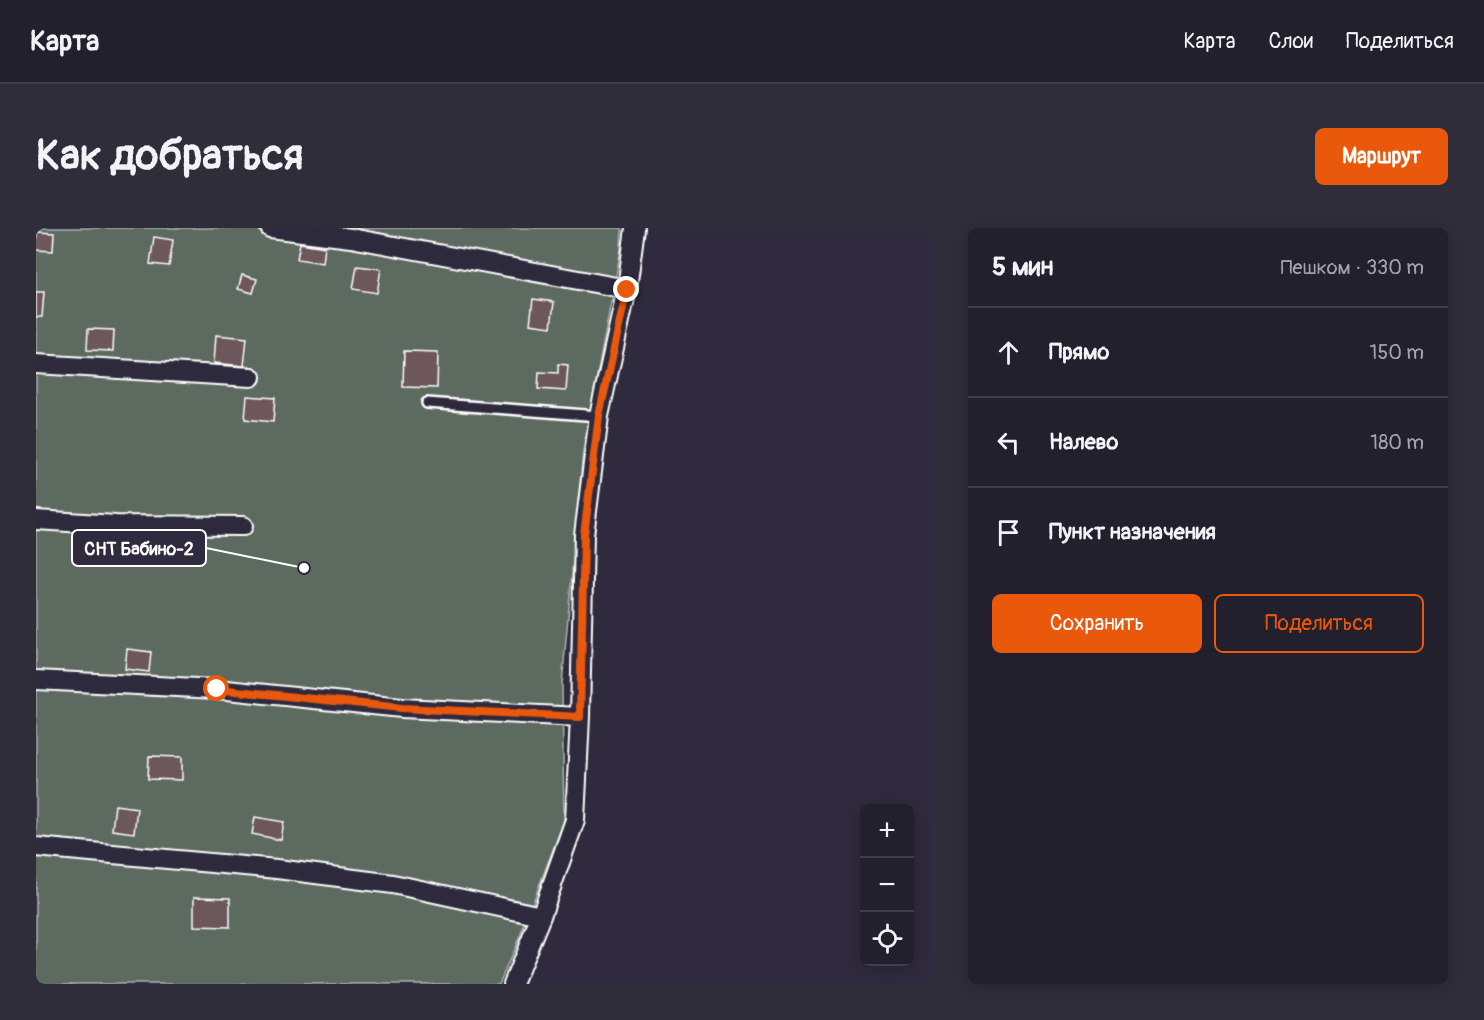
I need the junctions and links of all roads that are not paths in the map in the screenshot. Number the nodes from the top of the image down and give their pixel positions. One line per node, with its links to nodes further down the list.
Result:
1 (270, 228): 3 (street)
2 (635, 228): 3 (street)
3 (627, 290): 7 (street)
4 (36, 364): 5 (street)
5 (251, 377)
6 (427, 403): 7 (lane)
7 (599, 416): 11 (street)
8 (36, 520): 9 (street)
9 (243, 526)
10 (36, 680): 11 (street)
11 (580, 717): 13 (street)
12 (36, 847): 13 (street)
13 (541, 916): 14 (street)
14 (513, 984)

